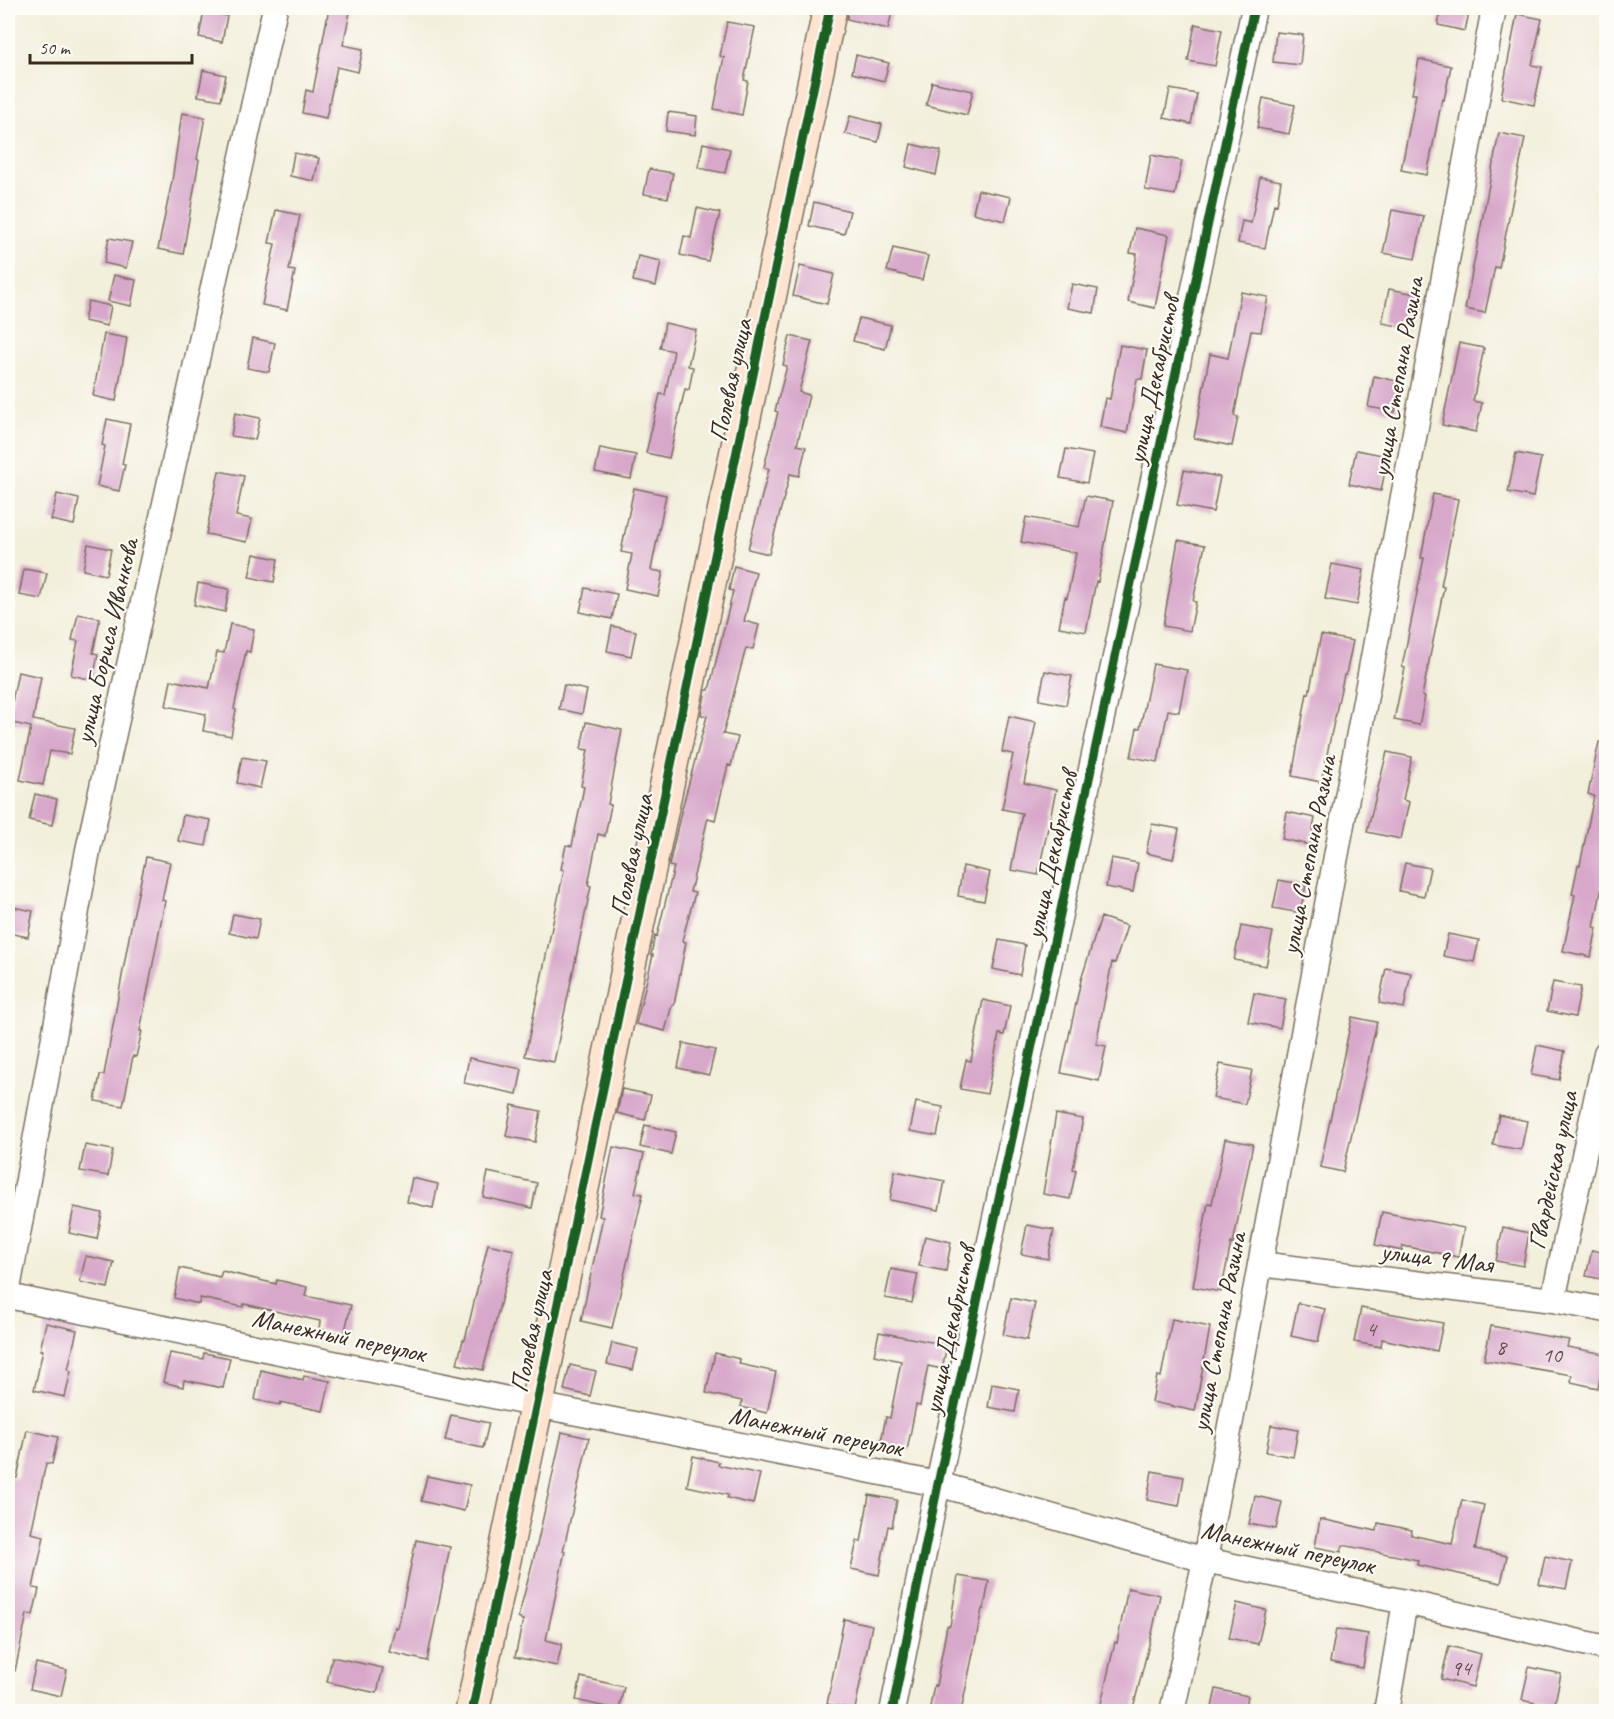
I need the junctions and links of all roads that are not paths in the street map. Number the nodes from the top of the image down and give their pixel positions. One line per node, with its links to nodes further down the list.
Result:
1 (275, 8): 7 (street, улица Бориса Иванкова)
2 (830, 8): 11 (street, Полевая улица)
3 (1254, 8): 12 (street, улица Декабристов)
4 (1494, 8): 6 (street, улица Степана Разина)
5 (1606, 1053): 9 (street, Гвардейская улица)
6 (1260, 1264): 9 (street, улица 9 Мая); 13 (street, улица Степана Разина)
7 (8, 1290)
8 (8, 1296): 11 (street, Манежный переулок)
9 (1554, 1300): 10 (street, улица 9 Мая)
10 (1606, 1310)
11 (537, 1405): 12 (street, Манежный переулок); 16 (street, Полевая улица)
12 (938, 1484): 13 (street, Манежный переулок); 17 (street, улица Декабристов)
13 (1205, 1560): 14 (street, Манежный переулок); 18 (street, улица Степана Разина)
14 (1405, 1602): 15 (street, Манежный переулок); 19 (street)
15 (1606, 1648)
16 (472, 1712)
17 (892, 1712)
18 (1172, 1712)
19 (1386, 1712)

